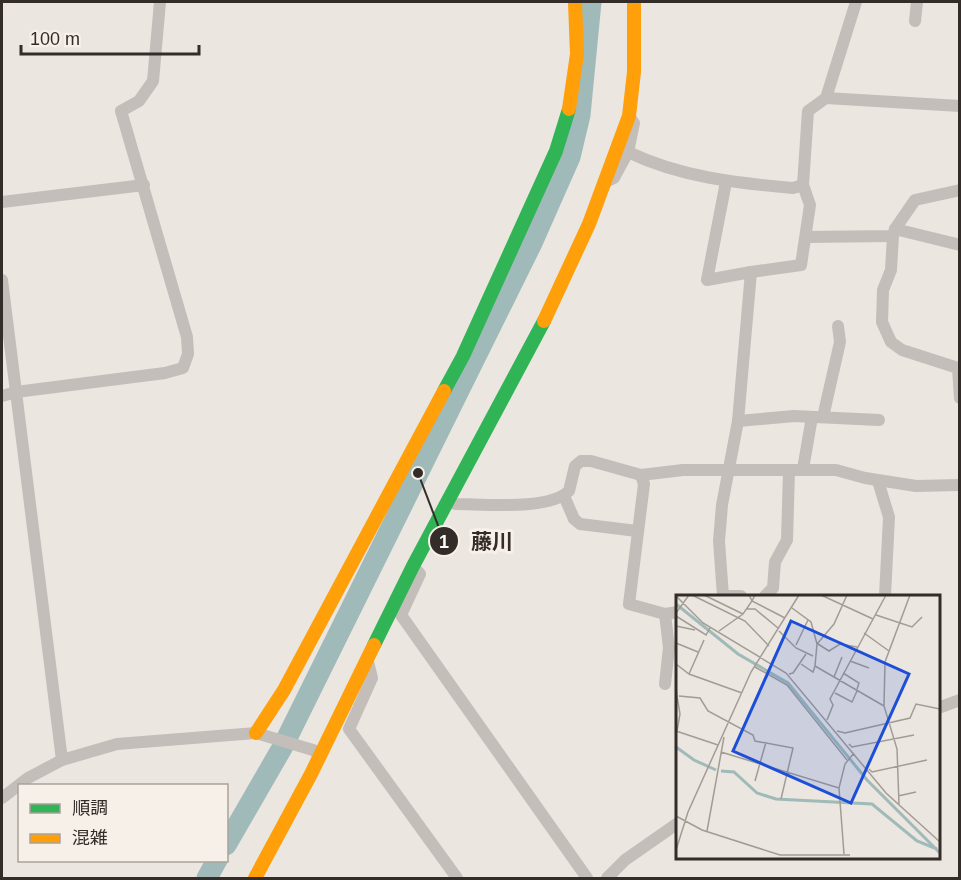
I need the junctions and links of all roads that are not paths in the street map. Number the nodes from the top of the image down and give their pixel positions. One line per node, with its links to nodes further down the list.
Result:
1 (160, 2): 13 (street)
2 (575, 2): 47 (street)
3 (634, 2): 9 (street)
4 (856, 2): 7 (street)
5 (917, 2): 6 (street)
6 (915, 21)
7 (826, 98): 8 (street); 14 (street)
8 (960, 106)
9 (628, 116): 10 (street); 12 (street)
10 (628, 152): 11 (street); 12 (street)
11 (726, 182): 14 (street); 20 (street)
12 (602, 184): 36 (street)
13 (144, 185): 16 (street); 23 (street)
14 (803, 185): 18 (street)
15 (960, 190): 17 (street)
16 (2, 202)
17 (894, 232): 18 (street); 19 (street); 25 (street)
18 (806, 237): 20 (street)
19 (960, 245)
20 (751, 272): 28 (street)
21 (2, 280): 23 (street)
22 (838, 326): 26 (street)
23 (16, 392): 24 (street); 49 (street)
24 (2, 396)
25 (960, 398)
26 (818, 417): 27 (street); 28 (street); 29 (street)
27 (879, 420)
28 (738, 421): 30 (street)
29 (803, 469): 31 (street); 33 (street)
30 (727, 470): 31 (street); 32 (street); 39 (street)
31 (789, 470): 40 (street)
32 (641, 475): 35 (street); 37 (street)
33 (879, 481): 34 (street); 41 (street)
34 (960, 485)
35 (564, 496): 36 (street); 37 (street)
36 (447, 502): 38 (street)
37 (637, 531): 42 (street)
38 (413, 566): 43 (street); 56 (street)
39 (723, 595)
40 (767, 595)
41 (885, 595)
42 (671, 613): 44 (street)
43 (367, 658): 48 (street); 55 (street)
44 (664, 684)
45 (960, 700): 46 (street)
46 (940, 708)
47 (260, 734): 48 (street); 49 (street)
48 (316, 752): 54 (street)
49 (62, 760): 50 (street)
50 (20, 784)
51 (18, 786): 52 (street)
52 (2, 798)
53 (676, 824): 57 (street)
54 (260, 875)
55 (457, 879)
56 (587, 879)
57 (607, 879)

